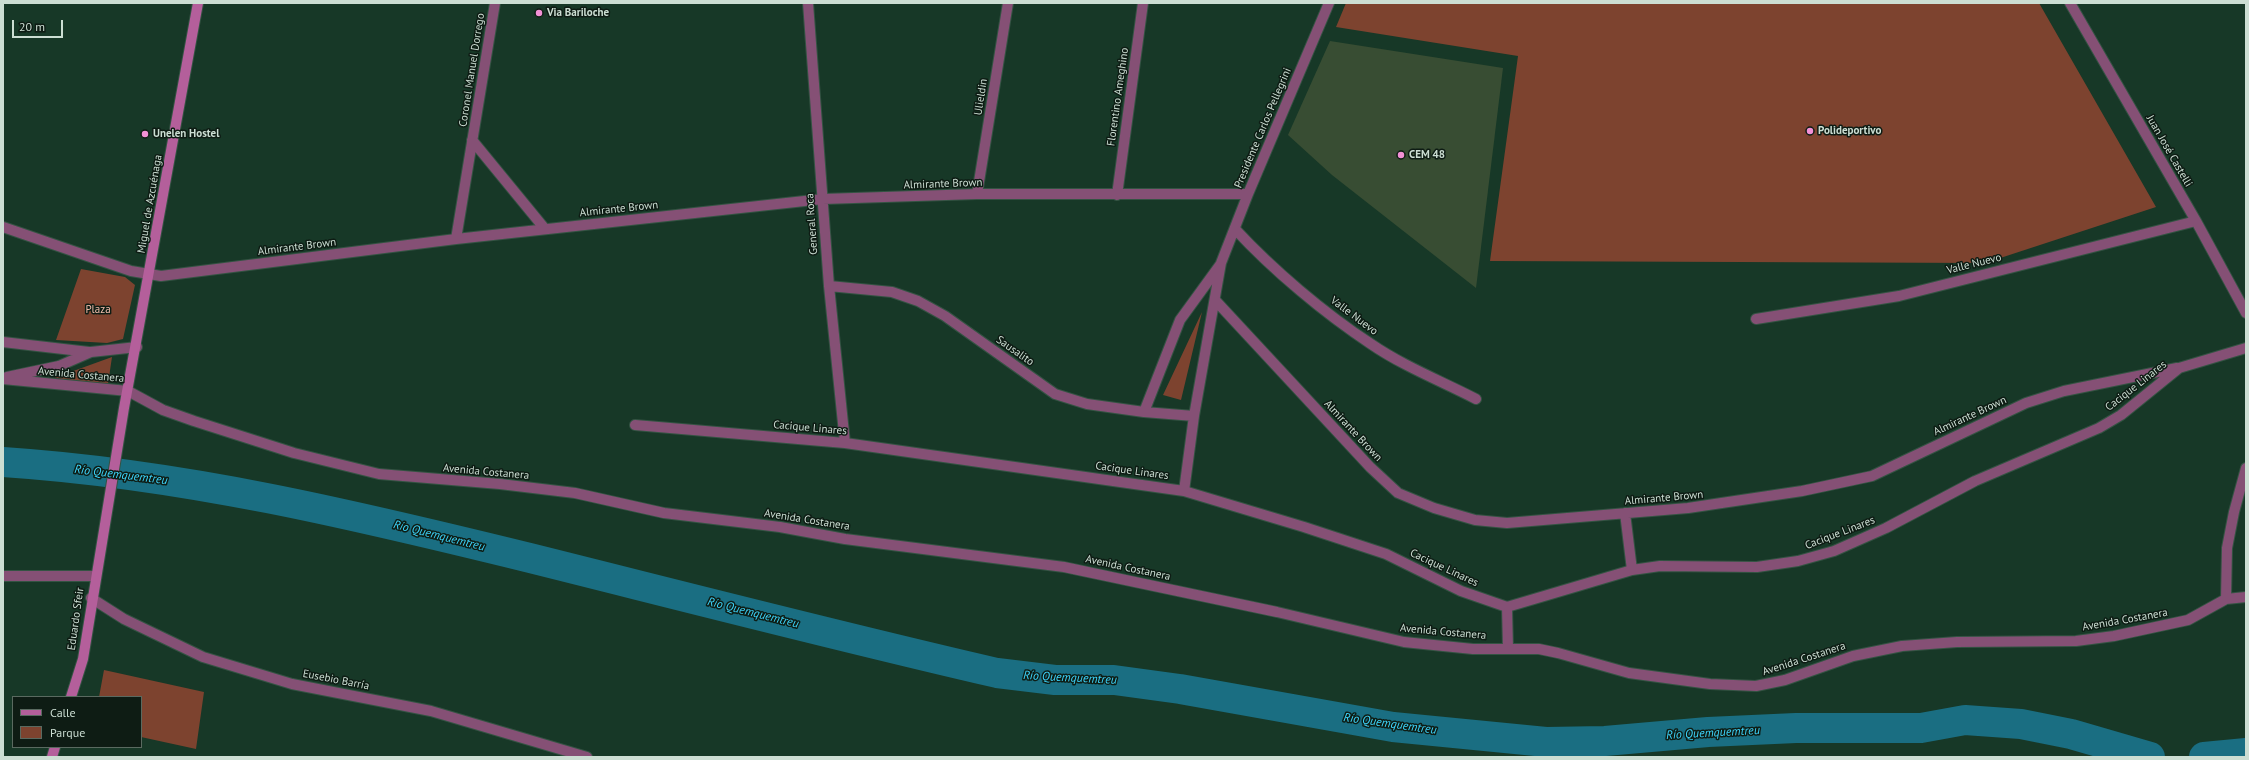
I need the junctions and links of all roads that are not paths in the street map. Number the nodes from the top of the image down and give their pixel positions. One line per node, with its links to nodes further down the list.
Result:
1 (198, 3): 19 (street, Miguel de Azcuénaga)
2 (495, 3): 8 (street, Coronel Manuel Dorrego)
3 (808, 3): 12 (street, General Roca)
4 (1008, 3): 9 (street, Ulieldin)
5 (1143, 3): 11 (street, Florentino Ameghino)
6 (1329, 3): 10 (street, Presidente Carlos Pellegrini)
7 (2070, 3): 13 (street, Juan José Castelli)
8 (472, 140): 16 (street, Coronel Manuel Dorrego); 17 (street, Coronel Manuel Dorrego)
9 (977, 194): 11 (street, Almirante Brown); 12 (street, Almirante Brown)
10 (1248, 194): 11 (street, Almirante Brown); 15 (street, Presidente Carlos Pellegrini)
11 (1117, 195)
12 (823, 199): 16 (street, Almirante Brown); 20 (street, General Roca)
13 (2196, 221): 22 (street, Juan José Castelli); 23 (street, Valle Nuevo)
14 (3, 227): 19 (street, Almirante Brown)
15 (1235, 228): 18 (street, Presidente Carlos Pellegrini); 31 (street, Valle Nuevo)
16 (545, 229): 17 (street, Almirante Brown)
17 (456, 239): 19 (street, Almirante Brown)
18 (1222, 264): 21 (street, Presidente Carlos Pellegrini); 33 (street, Presidente Carlos Pellegrini)
19 (150, 273): 25 (street, Miguel de Azcuénaga)
20 (829, 286): 33 (street, Sausalito); 36 (street, General Roca)
21 (1215, 300): 34 (street, Presidente Carlos Pellegrini); 39 (street, Almirante Brown)
22 (2246, 313)
23 (1756, 319)
24 (3, 342): 27 (street)
25 (136, 347): 27 (street); 30 (street, Miguel de Azcuénaga)
26 (2246, 348): 28 (street, Cacique Linares)
27 (91, 352): 29 (street)
28 (2179, 368): 39 (street, Almirante Brown); 40 (street, Cacique Linares)
29 (3, 378): 30 (street, Avenida Costanera)
30 (128, 391): 32 (street, Miguel de Azcuénaga); 47 (street, Avenida Costanera)
31 (1476, 399)
32 (124, 408): 42 (street, Eduardo Sfeir)
33 (1144, 412): 34 (street, Sausalito)
34 (1194, 416): 38 (street, Presidente Carlos Pellegrini)
35 (635, 424): 36 (street, Cacique Linares)
36 (845, 443): 38 (street, Cacique Linares)
37 (2246, 468): 45 (street)
38 (1184, 491): 46 (street, Cacique Linares)
39 (1625, 513): 40 (street)
40 (1632, 570): 46 (street, Cacique Linares)
41 (3, 576): 42 (street)
42 (95, 576): 44 (street, Eduardo Sfeir)
43 (2246, 597): 45 (street, Avenida Costanera)
44 (91, 598): 48 (street, Eduardo Sfeir); 49 (street, Eusebio Barría)
45 (2226, 599): 47 (street, Avenida Costanera)
46 (1507, 607): 47 (street)
47 (1508, 649)
48 (71, 696)
49 (559, 754): 50 (street, Eusebio Barría)
50 (587, 757)

